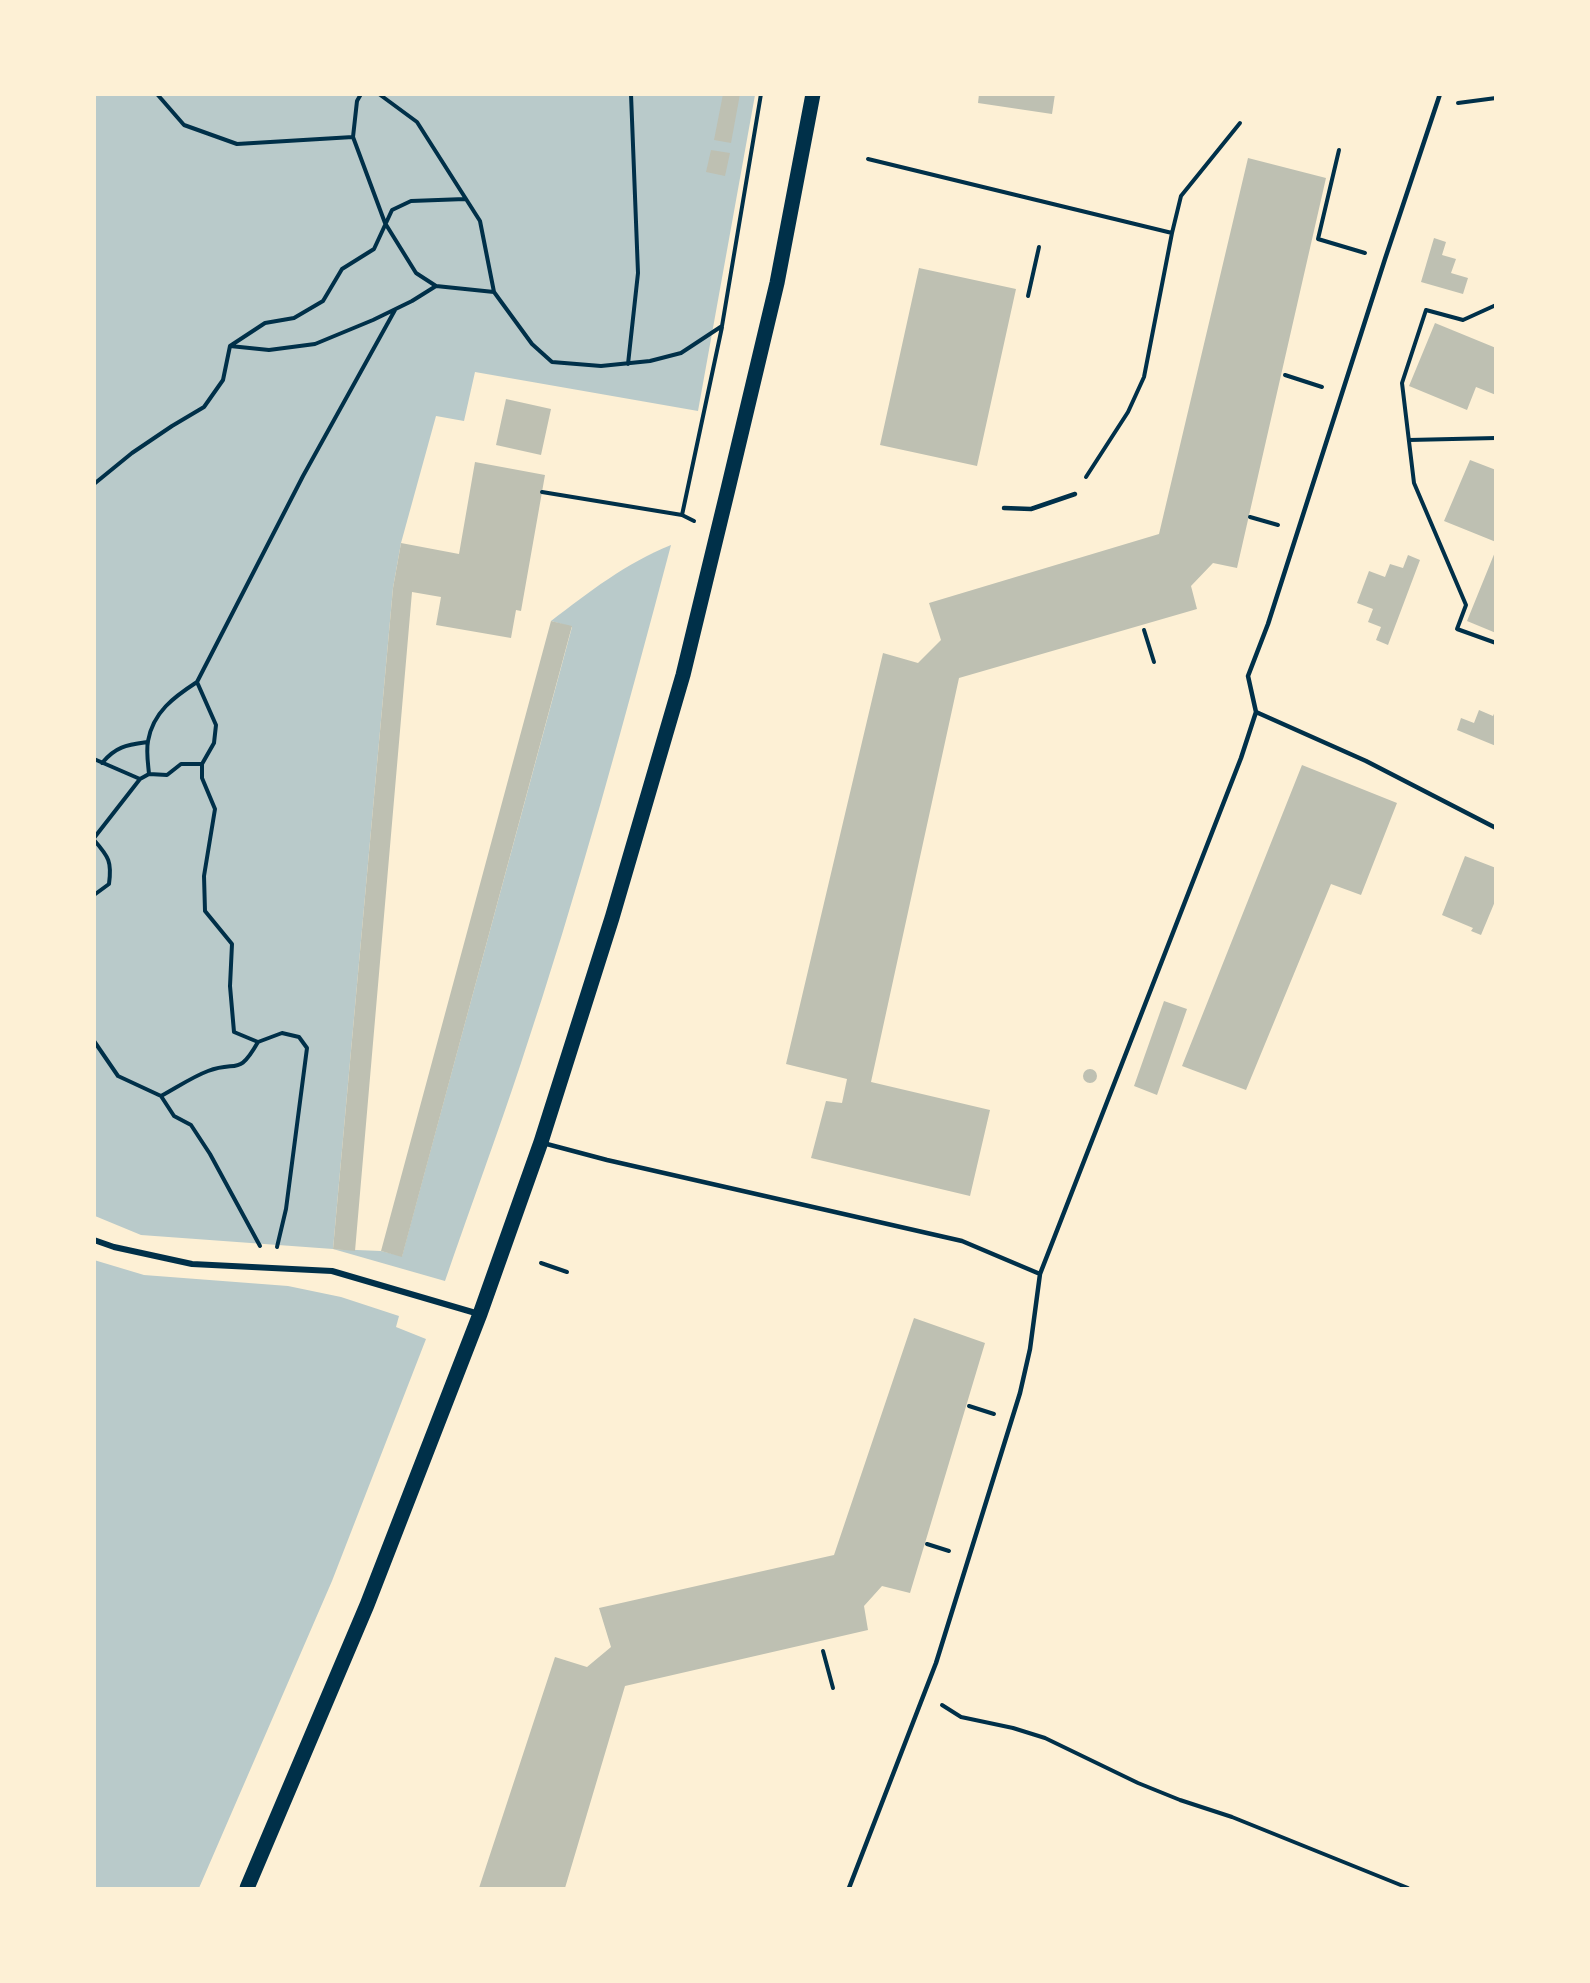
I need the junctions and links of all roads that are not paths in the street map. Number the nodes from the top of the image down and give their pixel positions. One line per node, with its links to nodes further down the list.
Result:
1 (813, 94): 7 (main road)
2 (1440, 94): 5 (lane)
3 (1075, 494): 4 (lane)
4 (1004, 508)
5 (1256, 712): 6 (lane); 9 (lane)
6 (1496, 828)
7 (541, 1142): 9 (lane); 10 (main road)
8 (94, 1240): 10 (street)
9 (1040, 1274): 12 (lane)
10 (480, 1314): 11 (main road)
11 (247, 1888)
12 (849, 1888)

